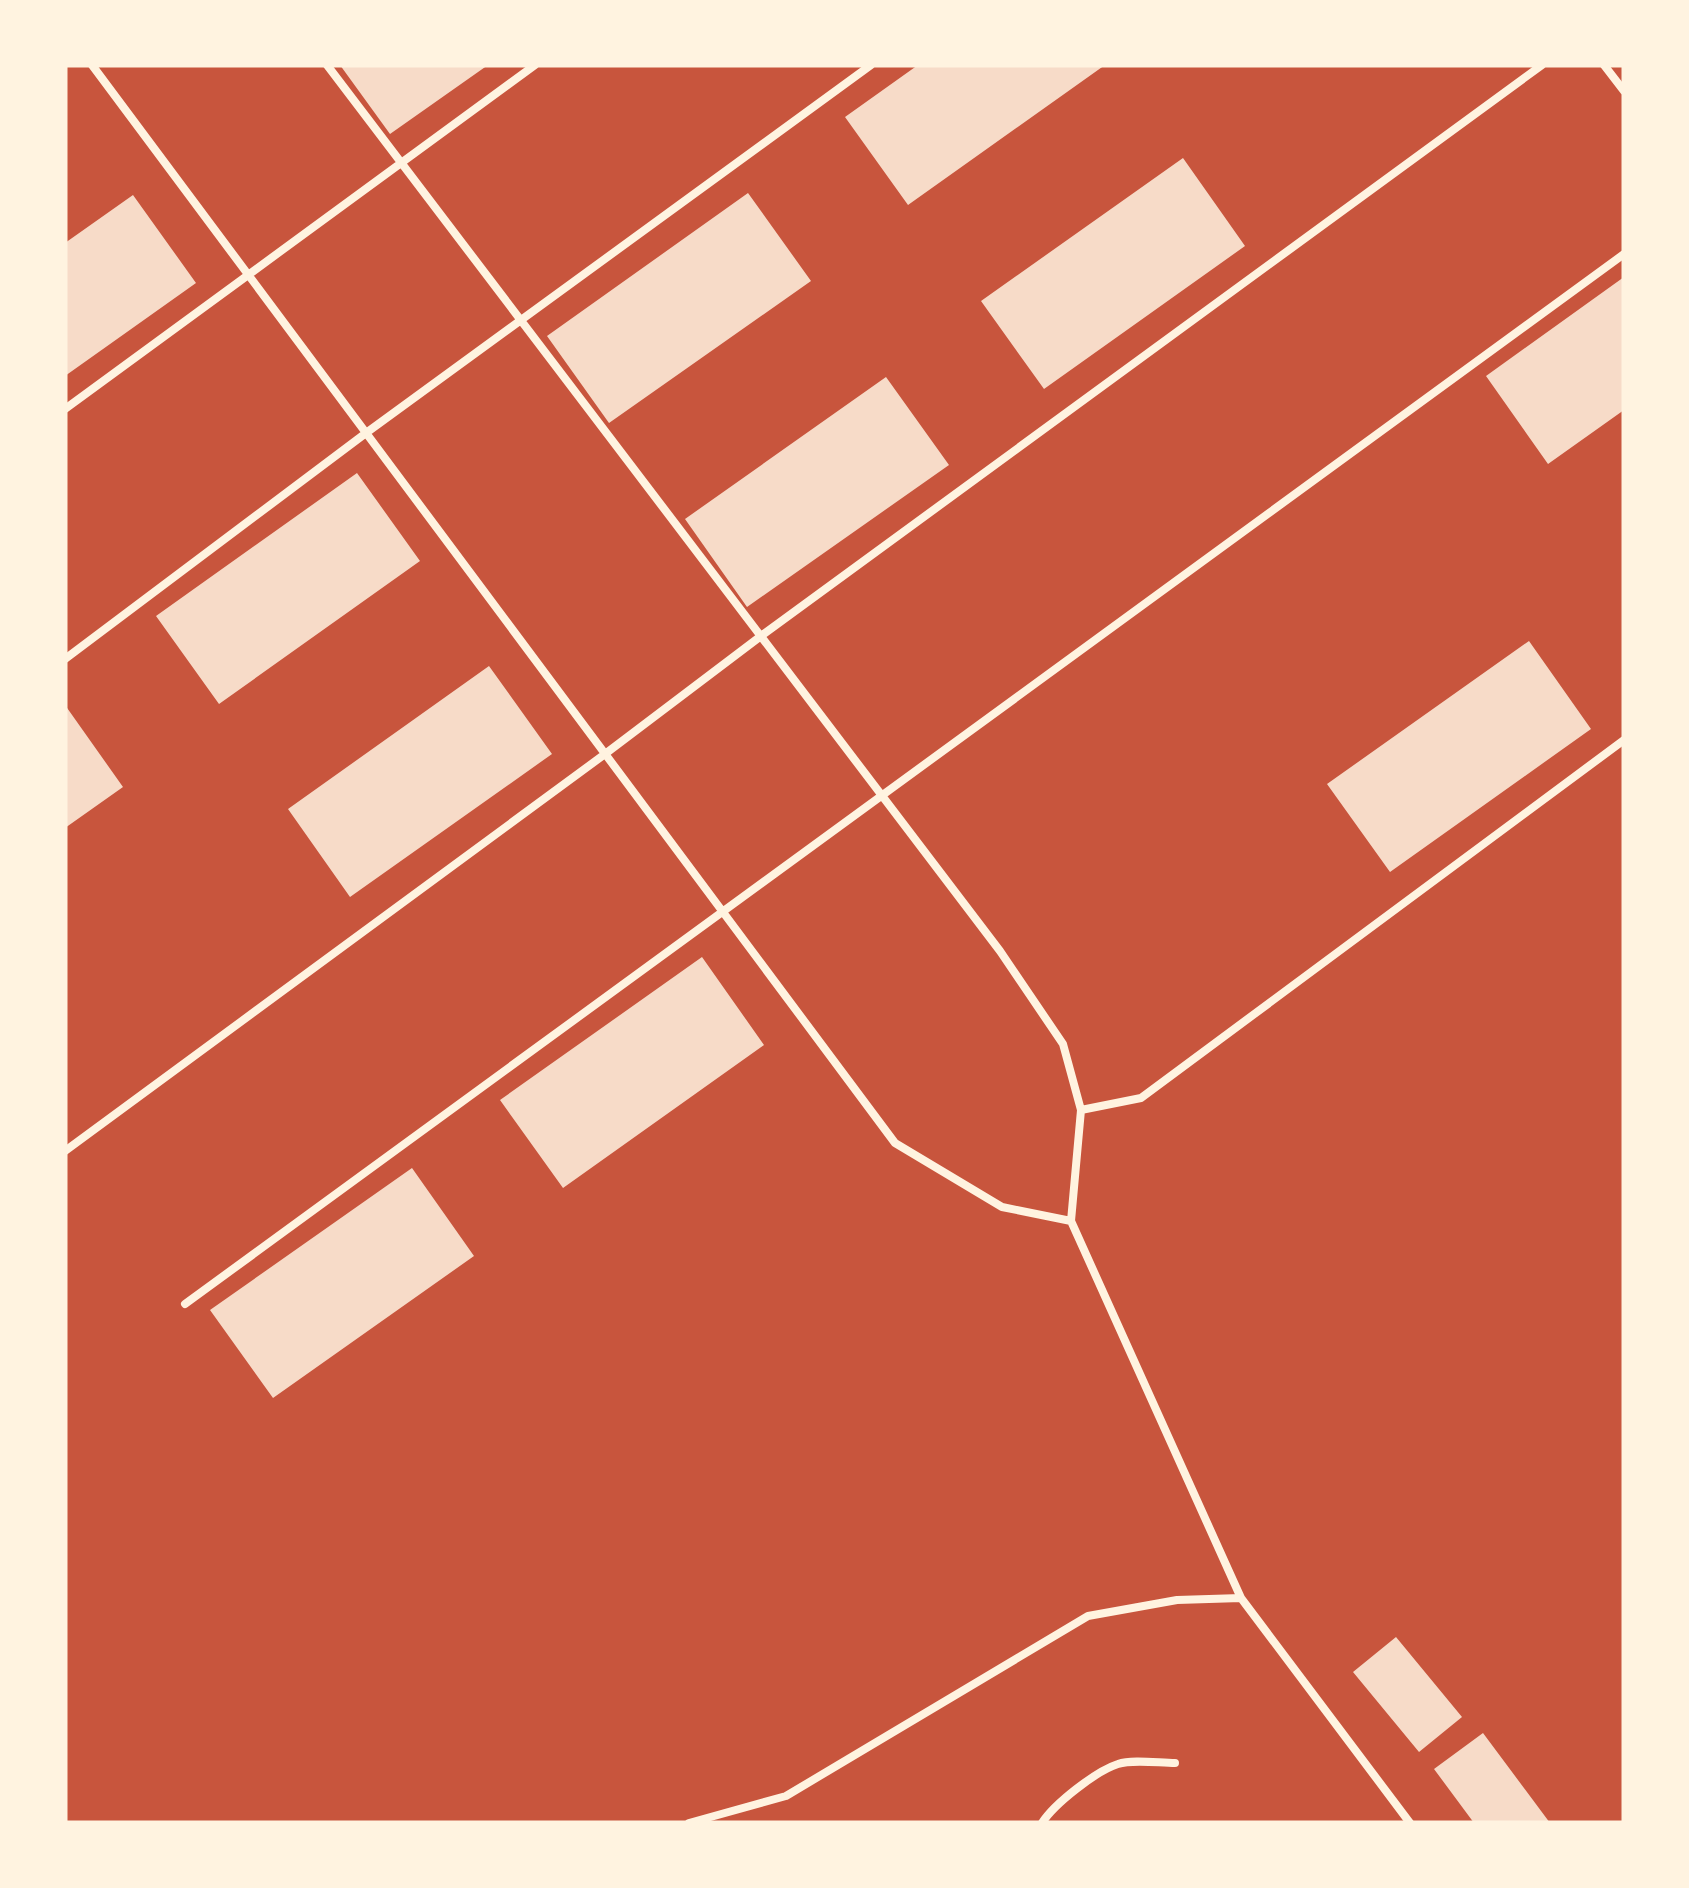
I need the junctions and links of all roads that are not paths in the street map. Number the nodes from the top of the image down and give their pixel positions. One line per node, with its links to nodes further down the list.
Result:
1 (92, 65): 10 (lane)
2 (327, 65): 8 (lane)
3 (536, 65): 8 (lane)
4 (871, 65): 11 (lane)
5 (1542, 65): 14 (lane)
6 (1604, 65): 7 (lane)
7 (1624, 92)
8 (402, 163): 10 (lane); 11 (lane)
9 (1624, 254): 18 (lane)
10 (248, 275): 12 (lane); 13 (lane)
11 (522, 322): 13 (lane); 14 (lane)
12 (65, 409)
13 (366, 433): 15 (lane); 17 (lane)
14 (761, 636): 17 (lane); 18 (lane)
15 (65, 658)
16 (1624, 740): 20 (lane)
17 (605, 754): 19 (lane); 21 (lane)
18 (882, 796): 19 (lane); 20 (lane)
19 (722, 912): 22 (lane); 23 (lane)
20 (1081, 1110): 22 (lane)
21 (65, 1151)
22 (1070, 1221): 24 (lane)
23 (185, 1304)
24 (1241, 1598): 26 (lane); 28 (lane)
25 (1174, 1762): 27 (lane)
26 (690, 1823)
27 (1042, 1823)
28 (1410, 1823)

